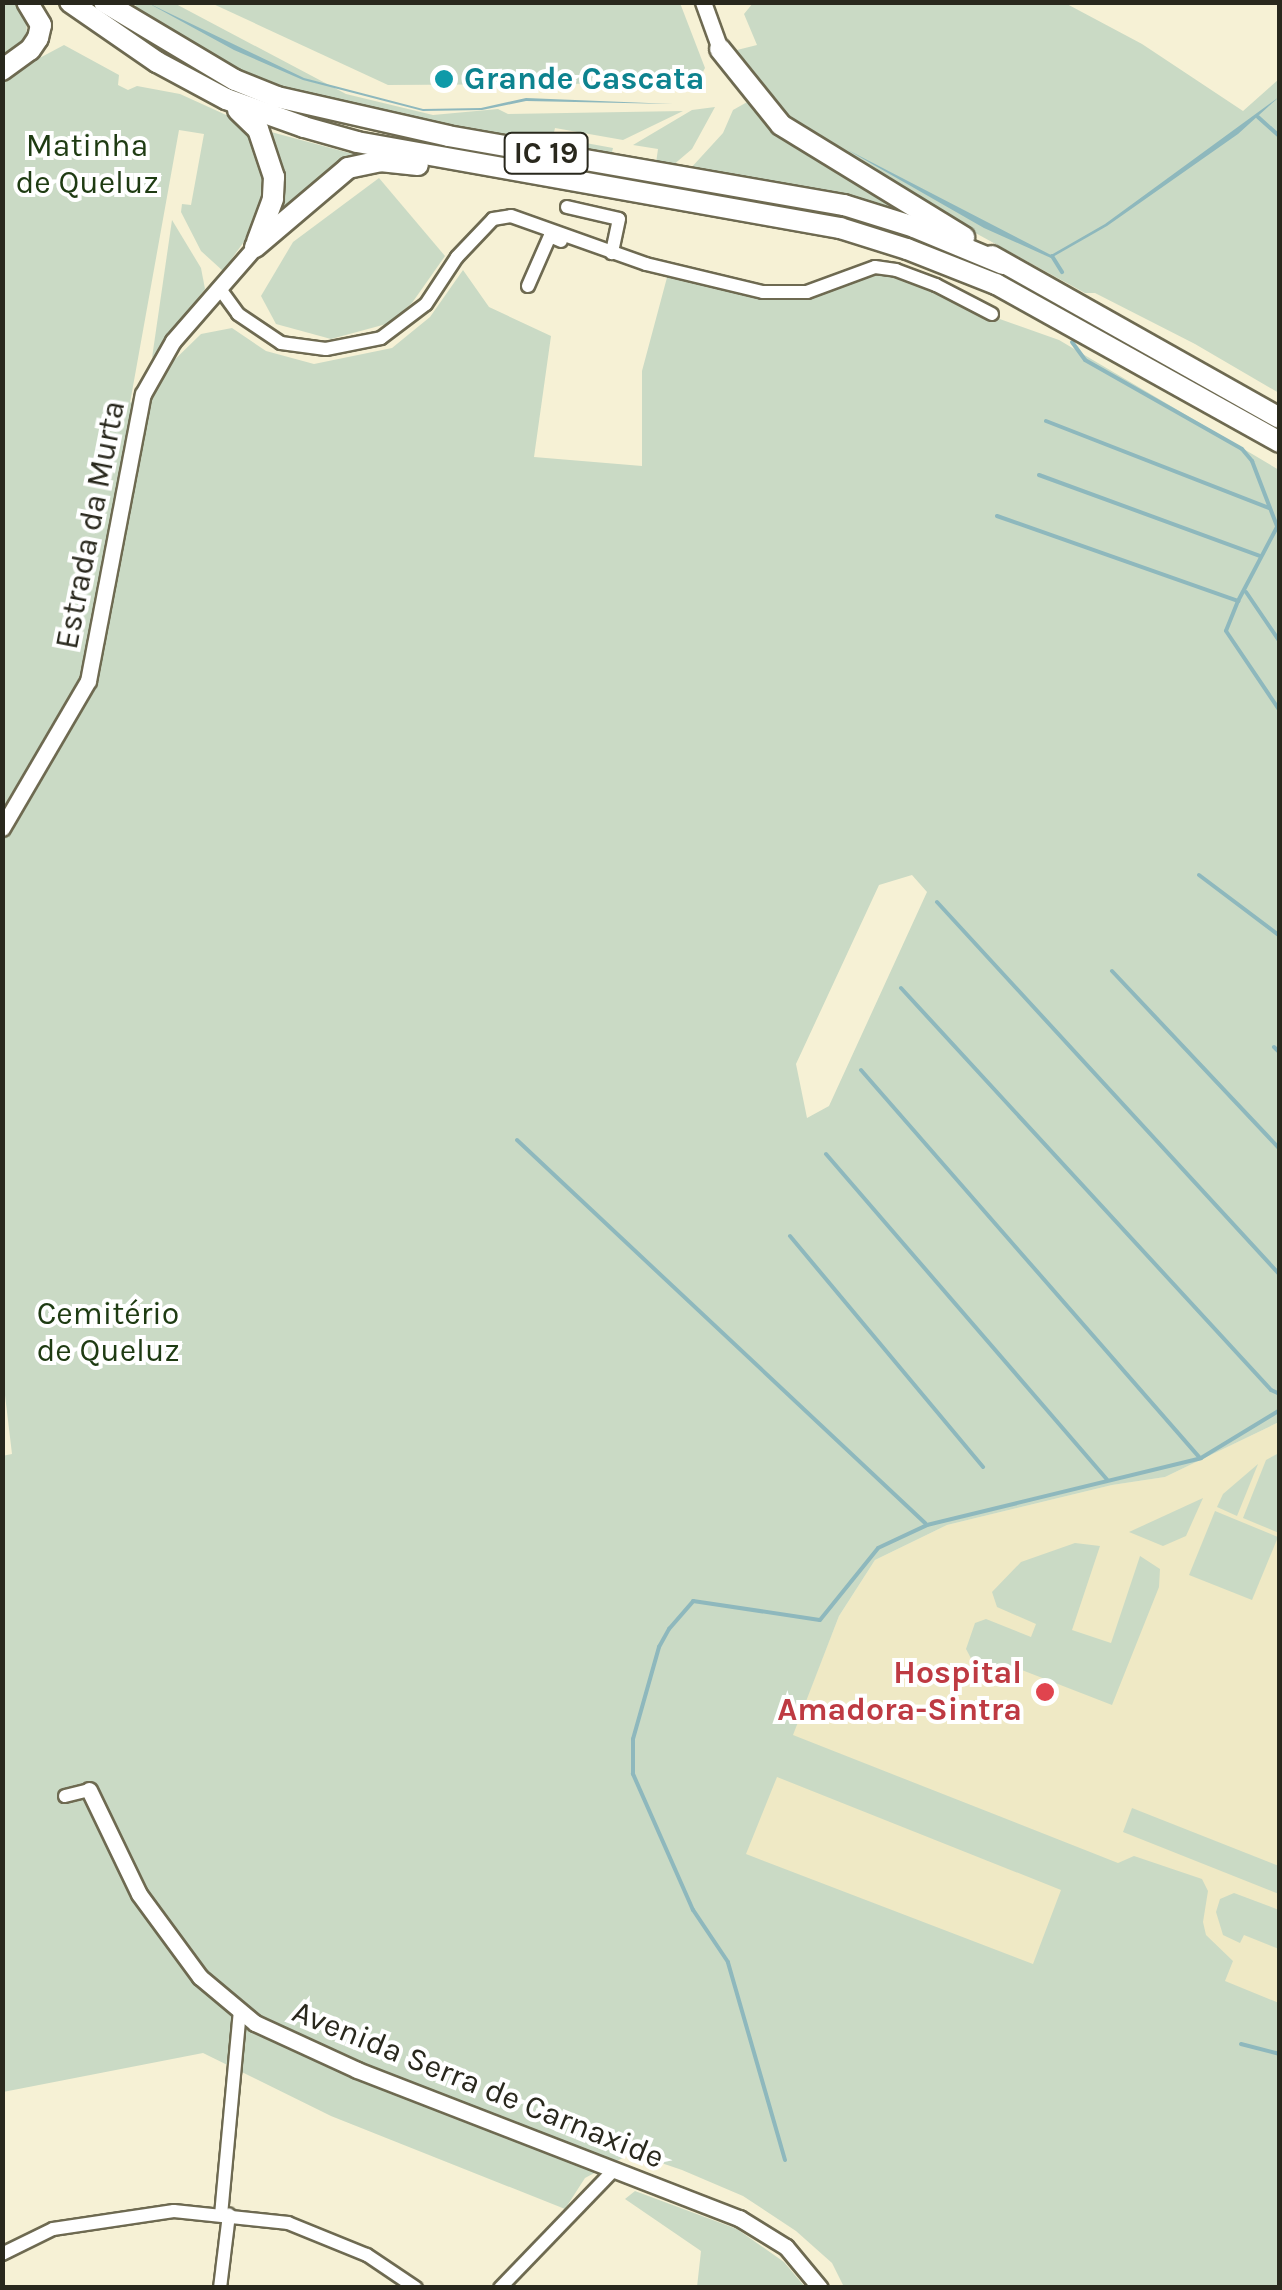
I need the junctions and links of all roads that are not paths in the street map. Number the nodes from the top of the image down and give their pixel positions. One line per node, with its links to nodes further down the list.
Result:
1 (27, 2): 6 (main road)
2 (70, 2): 7 (main road, IC 19)
3 (104, 2): 13 (main road, IC 19)
4 (703, 2): 5 (street)
5 (720, 48): 13 (main road)
6 (2, 70)
7 (226, 98): 8 (main road, IC 19); 10 (main road)
8 (514, 168): 10 (main road); 18 (main road, IC 19)
9 (567, 206): 12 (street)
10 (255, 248): 15 (street, Estrada da Murta)
11 (582, 250): 14 (street)
12 (612, 252): 15 (street); 16 (street)
13 (1004, 264): 17 (main road, IC 19)
14 (528, 286)
15 (220, 289): 19 (street, Estrada da Murta)
16 (992, 314)
17 (1280, 418)
18 (1280, 442)
19 (2, 828)
20 (89, 1790): 21 (street); 22 (street, Avenida Serra de Carnaxide)
21 (65, 1796)
22 (240, 2011): 23 (street, Avenida Serra de Carnaxide); 24 (street)
23 (612, 2171): 28 (street); 29 (street, Avenida Serra de Carnaxide)
24 (225, 2215): 25 (street); 26 (street); 27 (street)
25 (2, 2254)
26 (220, 2288)
27 (416, 2288)
28 (500, 2288)
29 (820, 2288)

